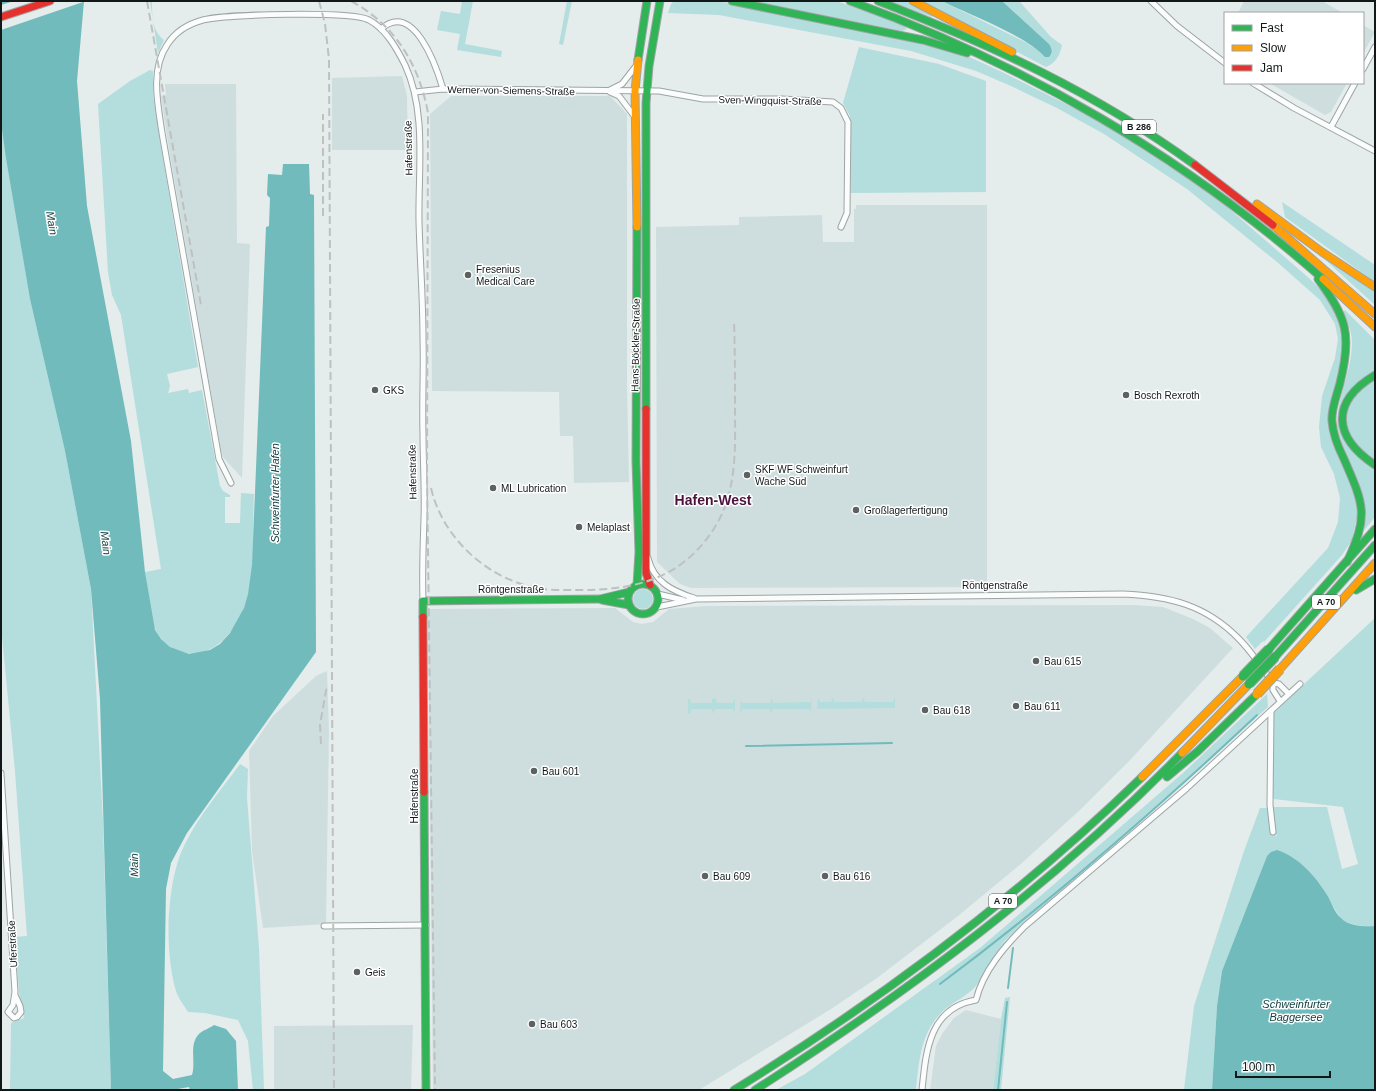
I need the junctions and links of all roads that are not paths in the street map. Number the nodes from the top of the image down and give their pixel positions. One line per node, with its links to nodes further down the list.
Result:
1 (50, 1): 10 (main road)
2 (647, 1): 16 (main road, Hans-Böckler-Straße)
3 (660, 1): 24 (main road, Hans-Böckler-Straße)
4 (732, 1): 14 (main road)
5 (850, 1): 14 (main road, B 286)
6 (878, 1): 18 (main road, B 286)
7 (913, 1): 18 (main road, B 286)
8 (1151, 1): 15 (street)
9 (393, 16): 12 (street)
10 (1, 17)
11 (412, 21): 21 (street)
12 (381, 29): 25 (street, Hafenstraße); 43 (street, Hafenstraße)
13 (1375, 47): 17 (street)
14 (984, 57): 33 (main road, B 286)
15 (1224, 62)
16 (637, 64): 22 (street, Hans-Böckler-Straße); 23 (main road, Hans-Böckler-Straße)
17 (1364, 67)
18 (1035, 68): 31 (main road, B 286)
19 (1255, 84): 27 (street)
20 (1354, 84): 27 (street)
21 (443, 89): 22 (street, Werner-von-Siemens-Straße); 25 (street, Werner-von-Siemens-Straße)
22 (607, 91): 23 (street, Werner-von-Siemens-Straße); 26 (street)
23 (635, 91): 24 (street, Werner-von-Siemens-Straße); 26 (main road, Hans-Böckler-Straße)
24 (646, 91): 30 (main road, Hans-Böckler-Straße); 32 (street, Sven-Wingquist-Straße)
25 (415, 92): 60 (street, Hafenstraße)
26 (636, 117): 29 (main road, Hans-Böckler-Straße)
27 (1331, 127): 28 (street)
28 (1375, 151)
29 (636, 173): 30 (street); 34 (main road, Hans-Böckler-Straße)
30 (646, 173): 35 (main road, Hans-Böckler-Straße)
31 (1236, 194): 36 (main road); 37 (main road, B 286)
32 (841, 227)
33 (1307, 264): 38 (main road, B 286); 49 (main road)
34 (636, 277): 35 (street); 40 (main road, Hans-Böckler-Straße)
35 (647, 277): 40 (main road, Hans-Böckler-Straße)
36 (1375, 287)
37 (1375, 314)
38 (1375, 327)
39 (1375, 375): 42 (main road)
40 (640, 414): 41 (main road, Hans-Böckler-Straße)
41 (641, 461): 44 (main road, Hans-Böckler-Straße); 45 (main road, Hans-Böckler-Straße)
42 (1375, 465)
43 (231, 483)
44 (637, 503): 45 (street); 52 (main road, Hans-Böckler-Straße)
45 (646, 503): 48 (main road, Hans-Böckler-Straße)
46 (1375, 529): 49 (main road, A 70)
47 (1375, 545): 69 (main road, A 70, bridge)
48 (647, 552): 53 (main road, Hans-Böckler-Straße); 58 (street)
49 (1347, 562): 75 (main road, A 70, bridge)
50 (1375, 563): 56 (main road)
51 (1375, 579): 56 (main road)
52 (637, 585): 53 (main road); 54 (main road)
53 (650, 585): 55 (main road)
54 (629, 592): 57 (main road, Röntgenstraße); 61 (main road)
55 (658, 594): 59 (street, Röntgenstraße); 62 (main road)
56 (1345, 597): 69 (main road, bridge)
57 (600, 599): 60 (main road, Röntgenstraße); 61 (main road, Röntgenstraße)
58 (696, 599): 59 (street, Röntgenstraße); 63 (street, Röntgenstraße)
59 (684, 600): 62 (street, Röntgenstraße)
60 (423, 601): 71 (main road, Hafenstraße)
61 (629, 605): 62 (main road)
62 (657, 607)
63 (1273, 683): 65 (street, Röntgenstraße); 66 (street, Röntgenstraße)
64 (1300, 684): 65 (street)
65 (1288, 693): 66 (street)
66 (1280, 701): 67 (street)
67 (1271, 711): 70 (street); 77 (street)
68 (1, 773): 73 (street, Uferstraße)
69 (1142, 793): 76 (main road, A 70)
70 (1273, 832)
71 (426, 925): 72 (street); 74 (main road, Hafenstraße)
72 (324, 926)
73 (15, 995)
74 (426, 1090)
75 (734, 1090)
76 (755, 1090)
77 (922, 1090)

